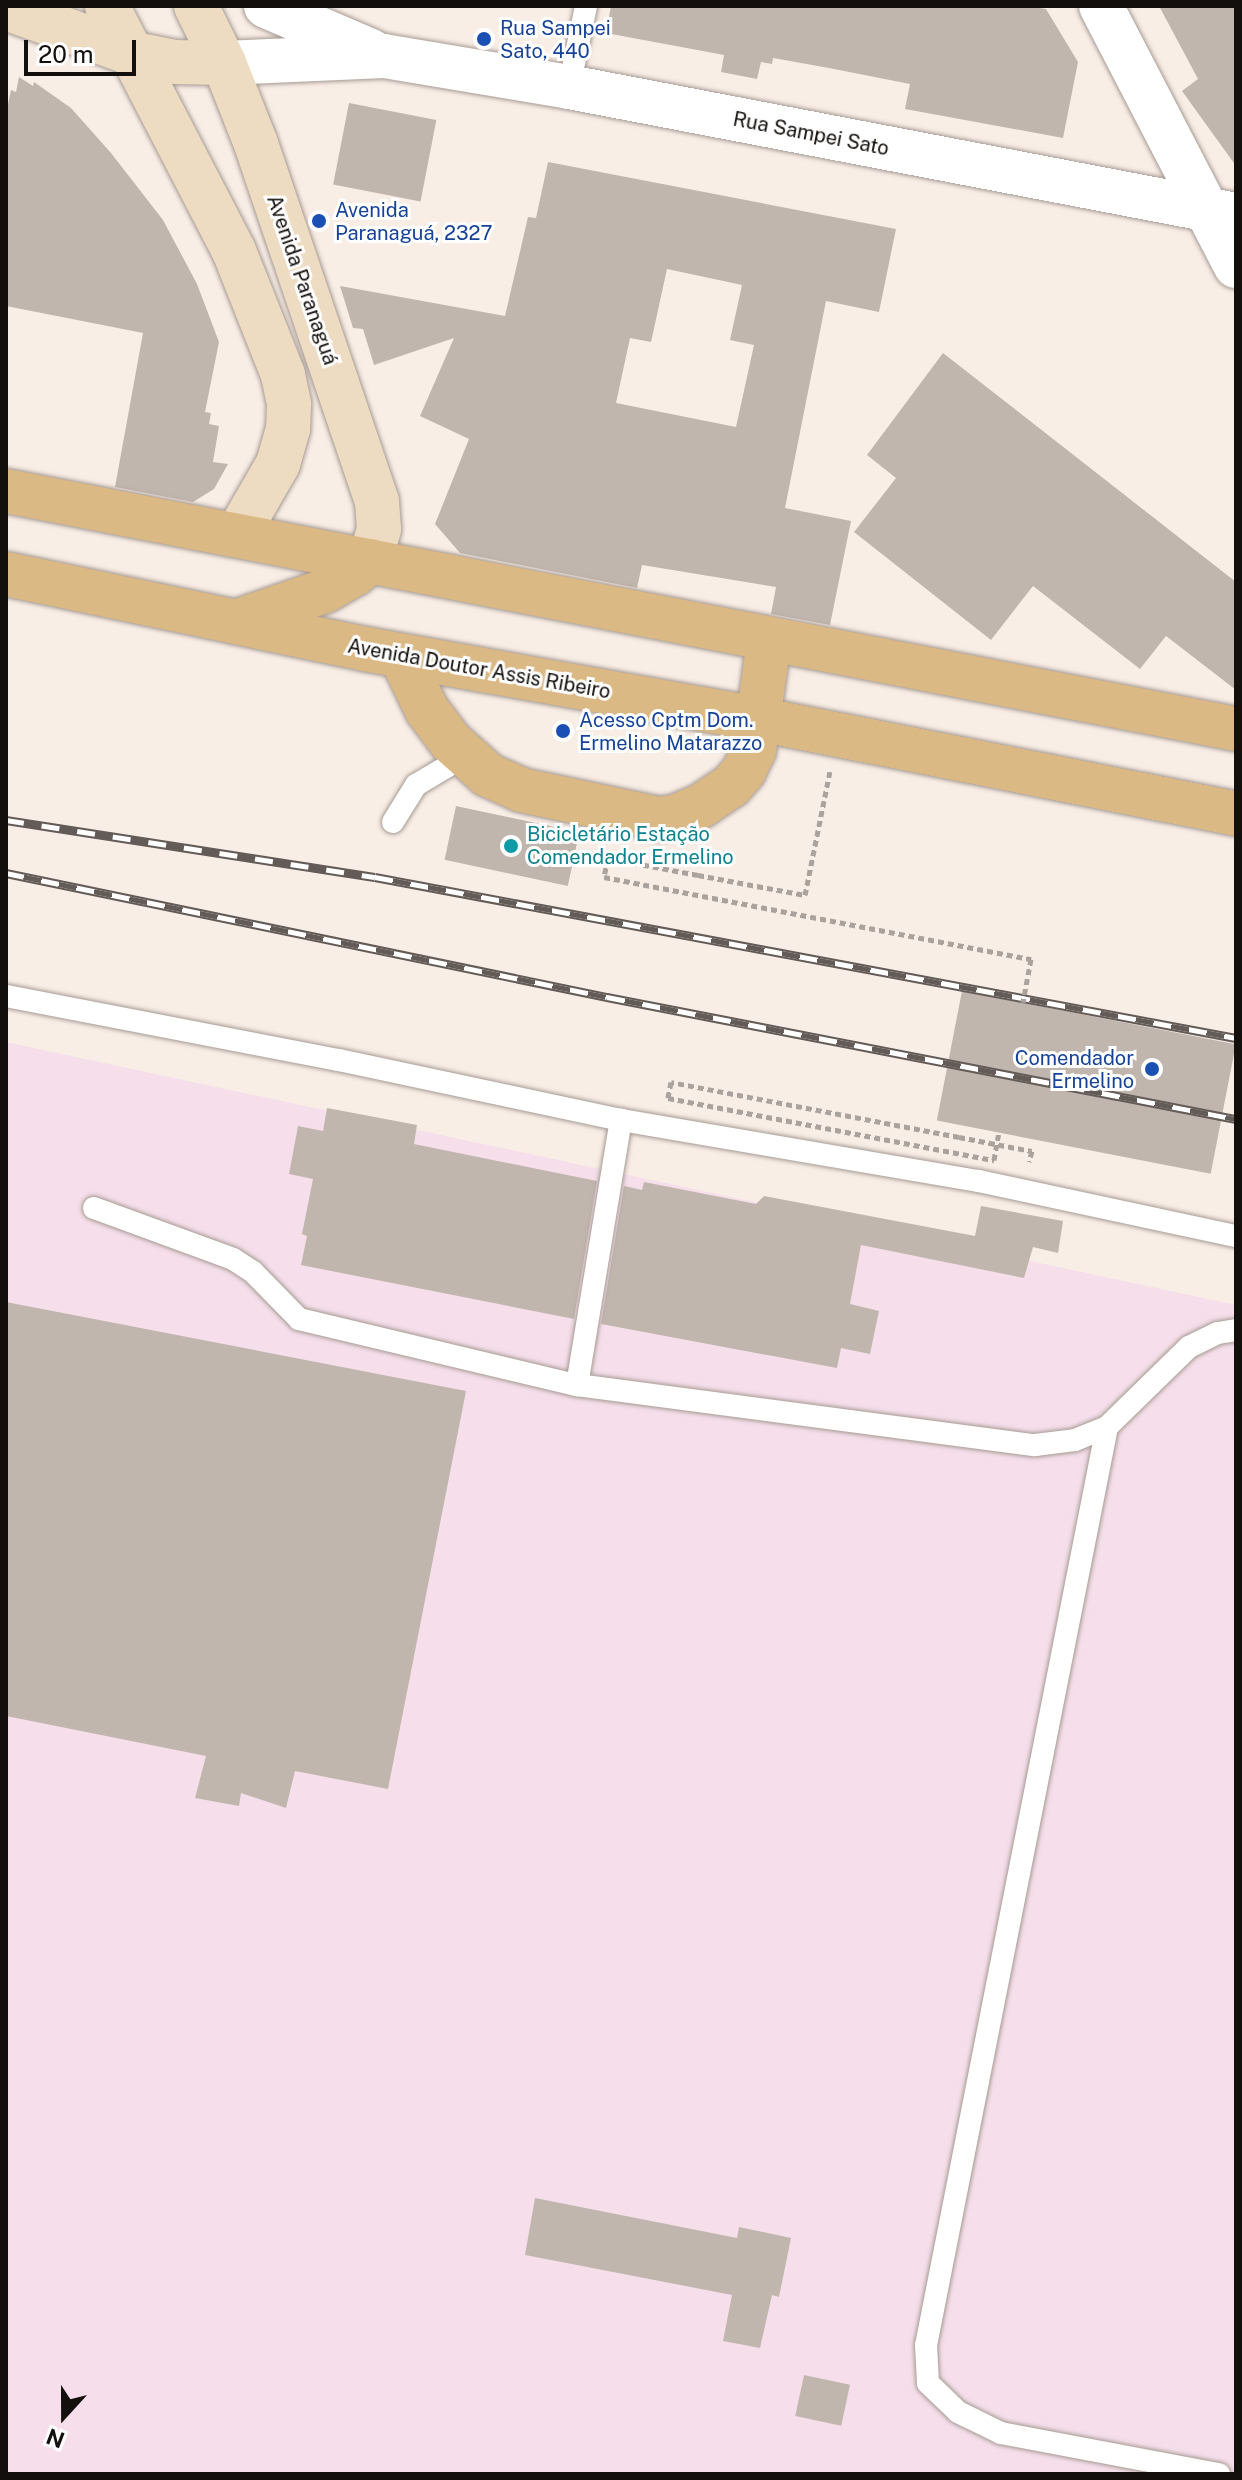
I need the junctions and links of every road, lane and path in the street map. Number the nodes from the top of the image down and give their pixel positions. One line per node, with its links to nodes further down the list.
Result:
1 (107, 6): 7 (main road)
2 (196, 6): 9 (main road, Avenida Paranaguá)
3 (266, 6): 8 (street, Rua Sampei Sato)
4 (586, 6): 10 (lane)
5 (1101, 6): 11 (street)
6 (6, 8): 7 (main road)
7 (130, 53): 9 (main road); 14 (main road)
8 (384, 56): 9 (street, Rua Sampei Sato); 10 (street, Rua Sampei Sato)
9 (224, 63): 15 (main road, Avenida Paranaguá)
10 (569, 87): 11 (street, Rua Sampei Sato)
11 (1221, 212): 12 (street)
12 (1236, 266)
13 (6, 491): 14 (main road)
14 (237, 535): 15 (main road)
15 (370, 561): 17 (main road); 18 (main road)
16 (6, 574): 17 (main road, Avenida Doutor Assis Ribeiro)
17 (234, 623): 19 (main road, Avenida Doutor Assis Ribeiro)
18 (769, 641): 20 (main road); 21 (main road)
19 (401, 656): 20 (main road, Avenida Doutor Assis Ribeiro); 22 (main road)
20 (758, 719): 22 (main road); 24 (main road, Avenida Doutor Assis Ribeiro)
21 (1236, 729)
22 (463, 757): 25 (lane)
23 (831, 767): 27 (path, bridge)
24 (1236, 814)
25 (393, 822)
26 (6, 996): 28 (lane)
27 (1023, 1002)
28 (621, 1120): 32 (lane); 34 (lane)
29 (999, 1132): 30 (path, bridge)
30 (1032, 1151)
31 (94, 1208): 34 (lane)
32 (1236, 1236)
33 (1236, 1330): 35 (lane)
34 (577, 1385): 35 (lane)
35 (1107, 1427): 36 (lane)
36 (1219, 2474)

